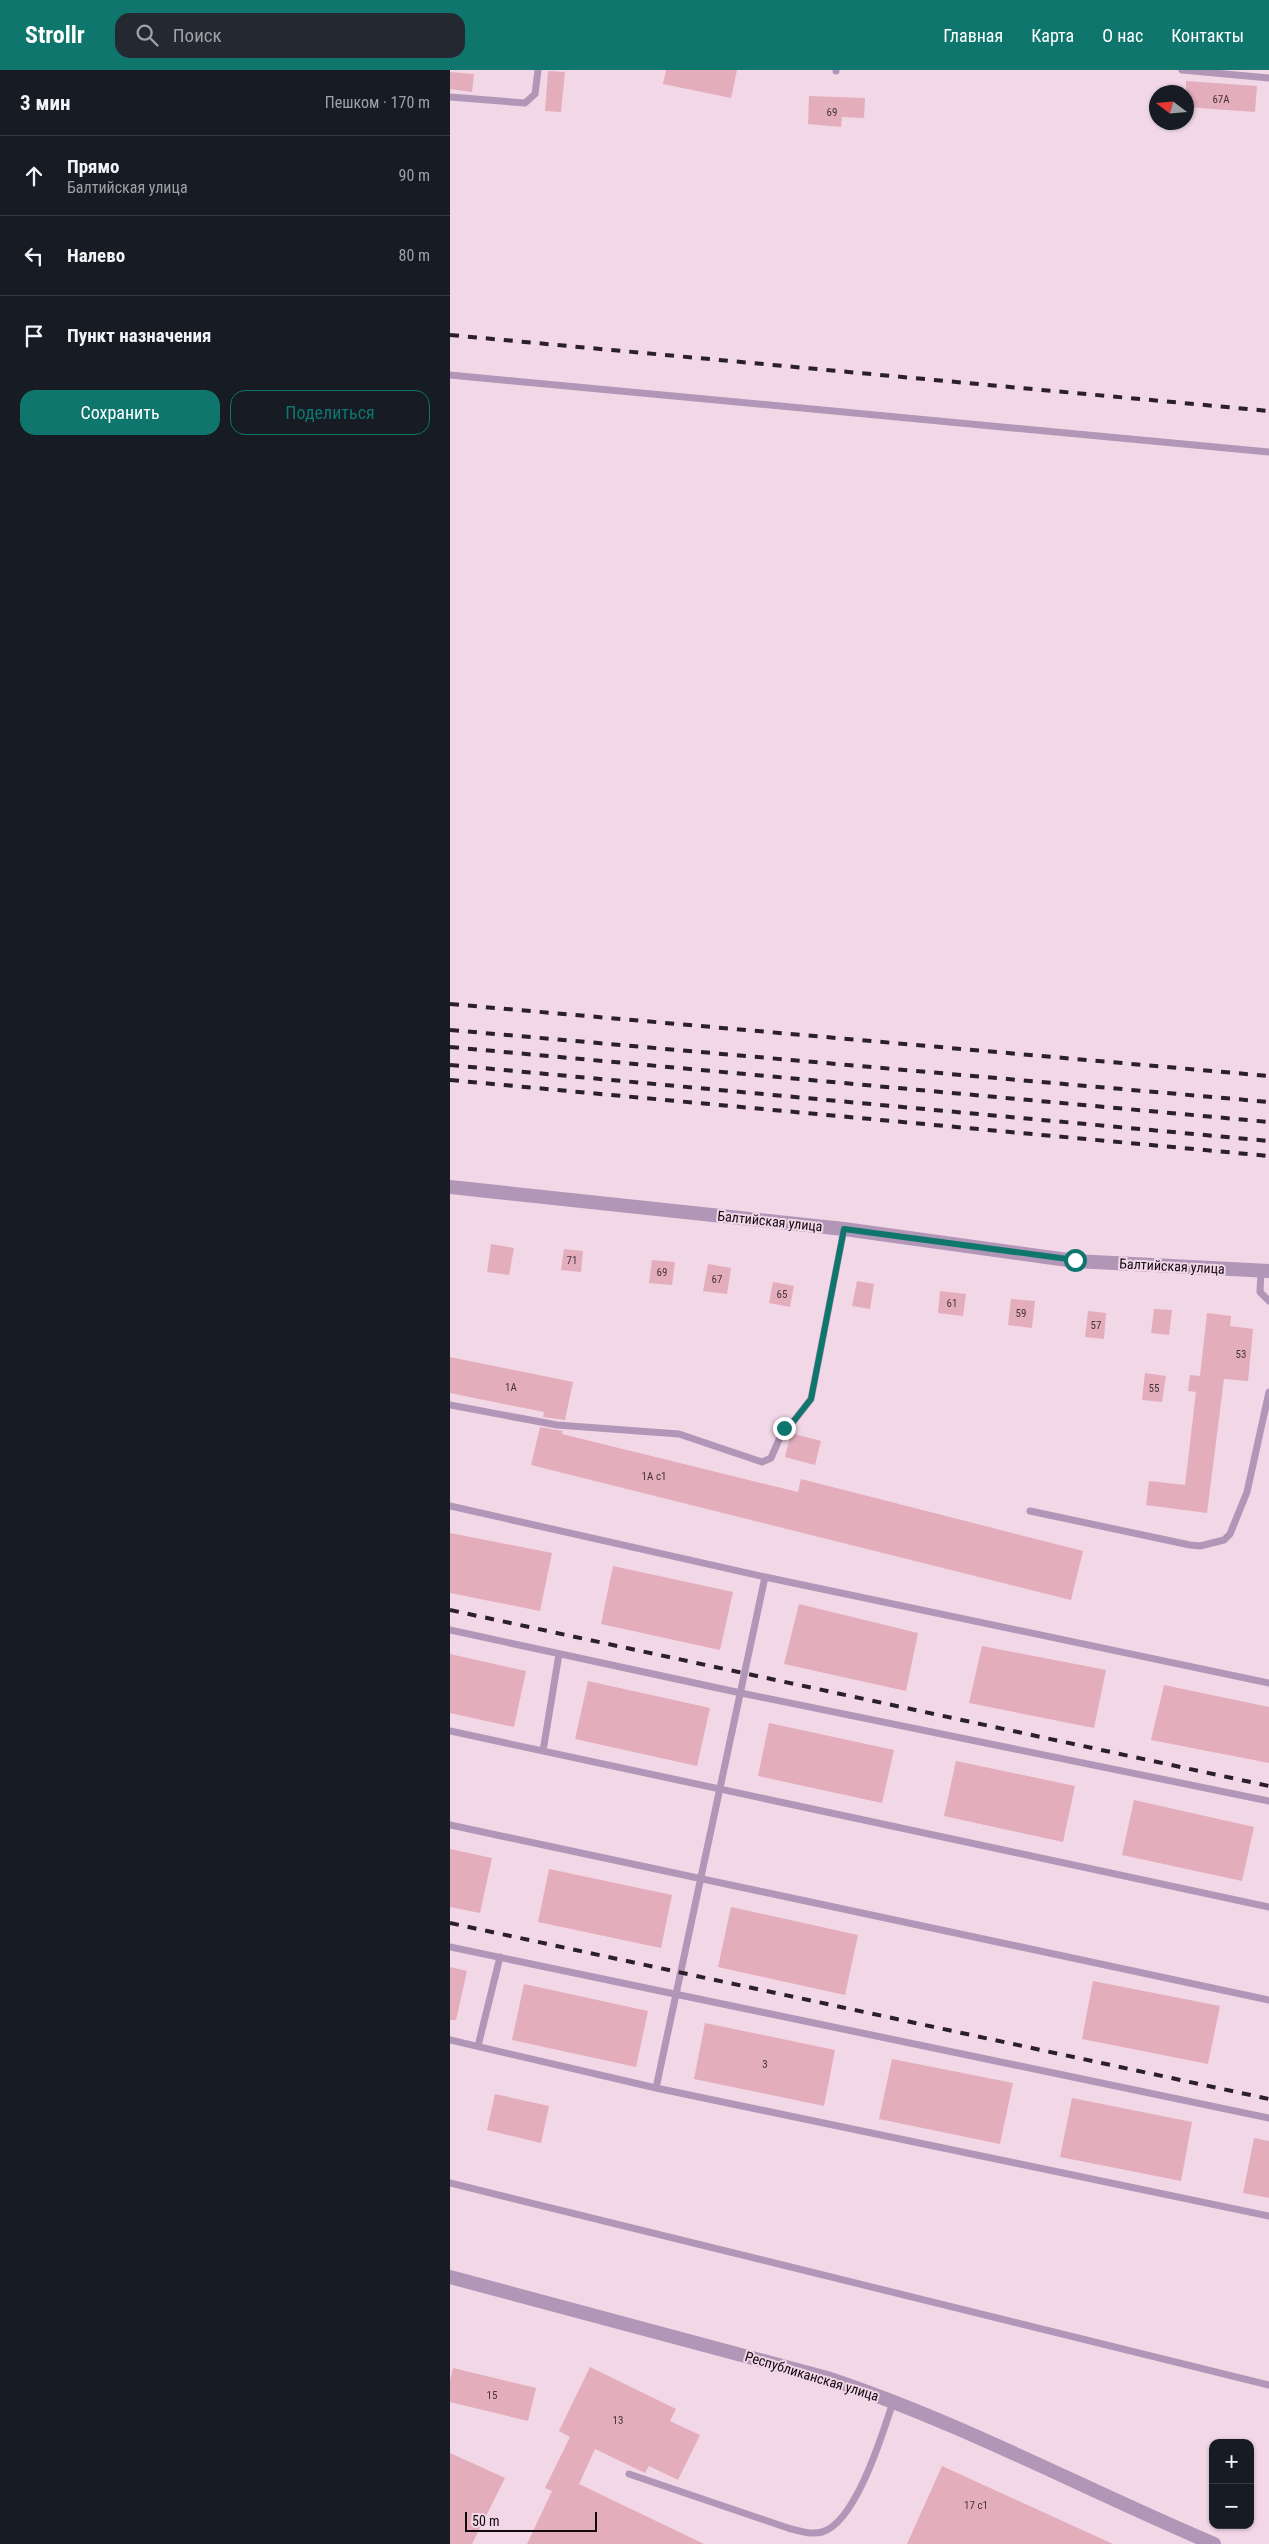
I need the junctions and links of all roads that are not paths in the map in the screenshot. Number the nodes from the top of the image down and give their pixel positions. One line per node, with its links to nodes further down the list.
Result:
1 (538, 70): 4 (lane)
2 (1182, 70): 3 (lane)
3 (1269, 78)
4 (450, 97)
5 (450, 375): 6 (lane)
6 (1269, 452)
7 (450, 1187): 8 (street, Балтийская улица)
8 (844, 1229): 9 (street, Балтийская улица); 12 (lane)
9 (1265, 1271): 10 (lane)
10 (1269, 1301)
11 (1269, 1392): 14 (lane)
12 (450, 1405)
13 (450, 1506): 15 (lane)
14 (1030, 1511)
15 (766, 1577): 18 (lane); 19 (lane)
16 (450, 1630): 17 (lane)
17 (559, 1654): 19 (lane); 21 (lane)
18 (1269, 1683)
19 (741, 1693): 22 (lane); 23 (lane)
20 (450, 1731): 21 (lane)
21 (543, 1751): 22 (lane)
22 (720, 1790): 25 (lane); 26 (lane)
23 (1269, 1801)
24 (450, 1826): 25 (lane)
25 (701, 1879): 29 (lane); 30 (lane)
26 (1269, 1907)
27 (450, 1946): 28 (lane)
28 (500, 1957): 29 (lane); 32 (lane)
29 (676, 1994): 33 (lane); 34 (lane)
30 (1269, 2000)
31 (450, 2040): 32 (lane)
32 (478, 2046): 33 (lane)
33 (656, 2088): 36 (lane)
34 (1269, 2118)
35 (450, 2183): 38 (lane)
36 (1269, 2216)
37 (450, 2277): 39 (street, Республиканская улица)
38 (1269, 2385)
39 (893, 2401): 40 (lane); 41 (street, Республиканская улица)
40 (629, 2474)
41 (1214, 2544)

